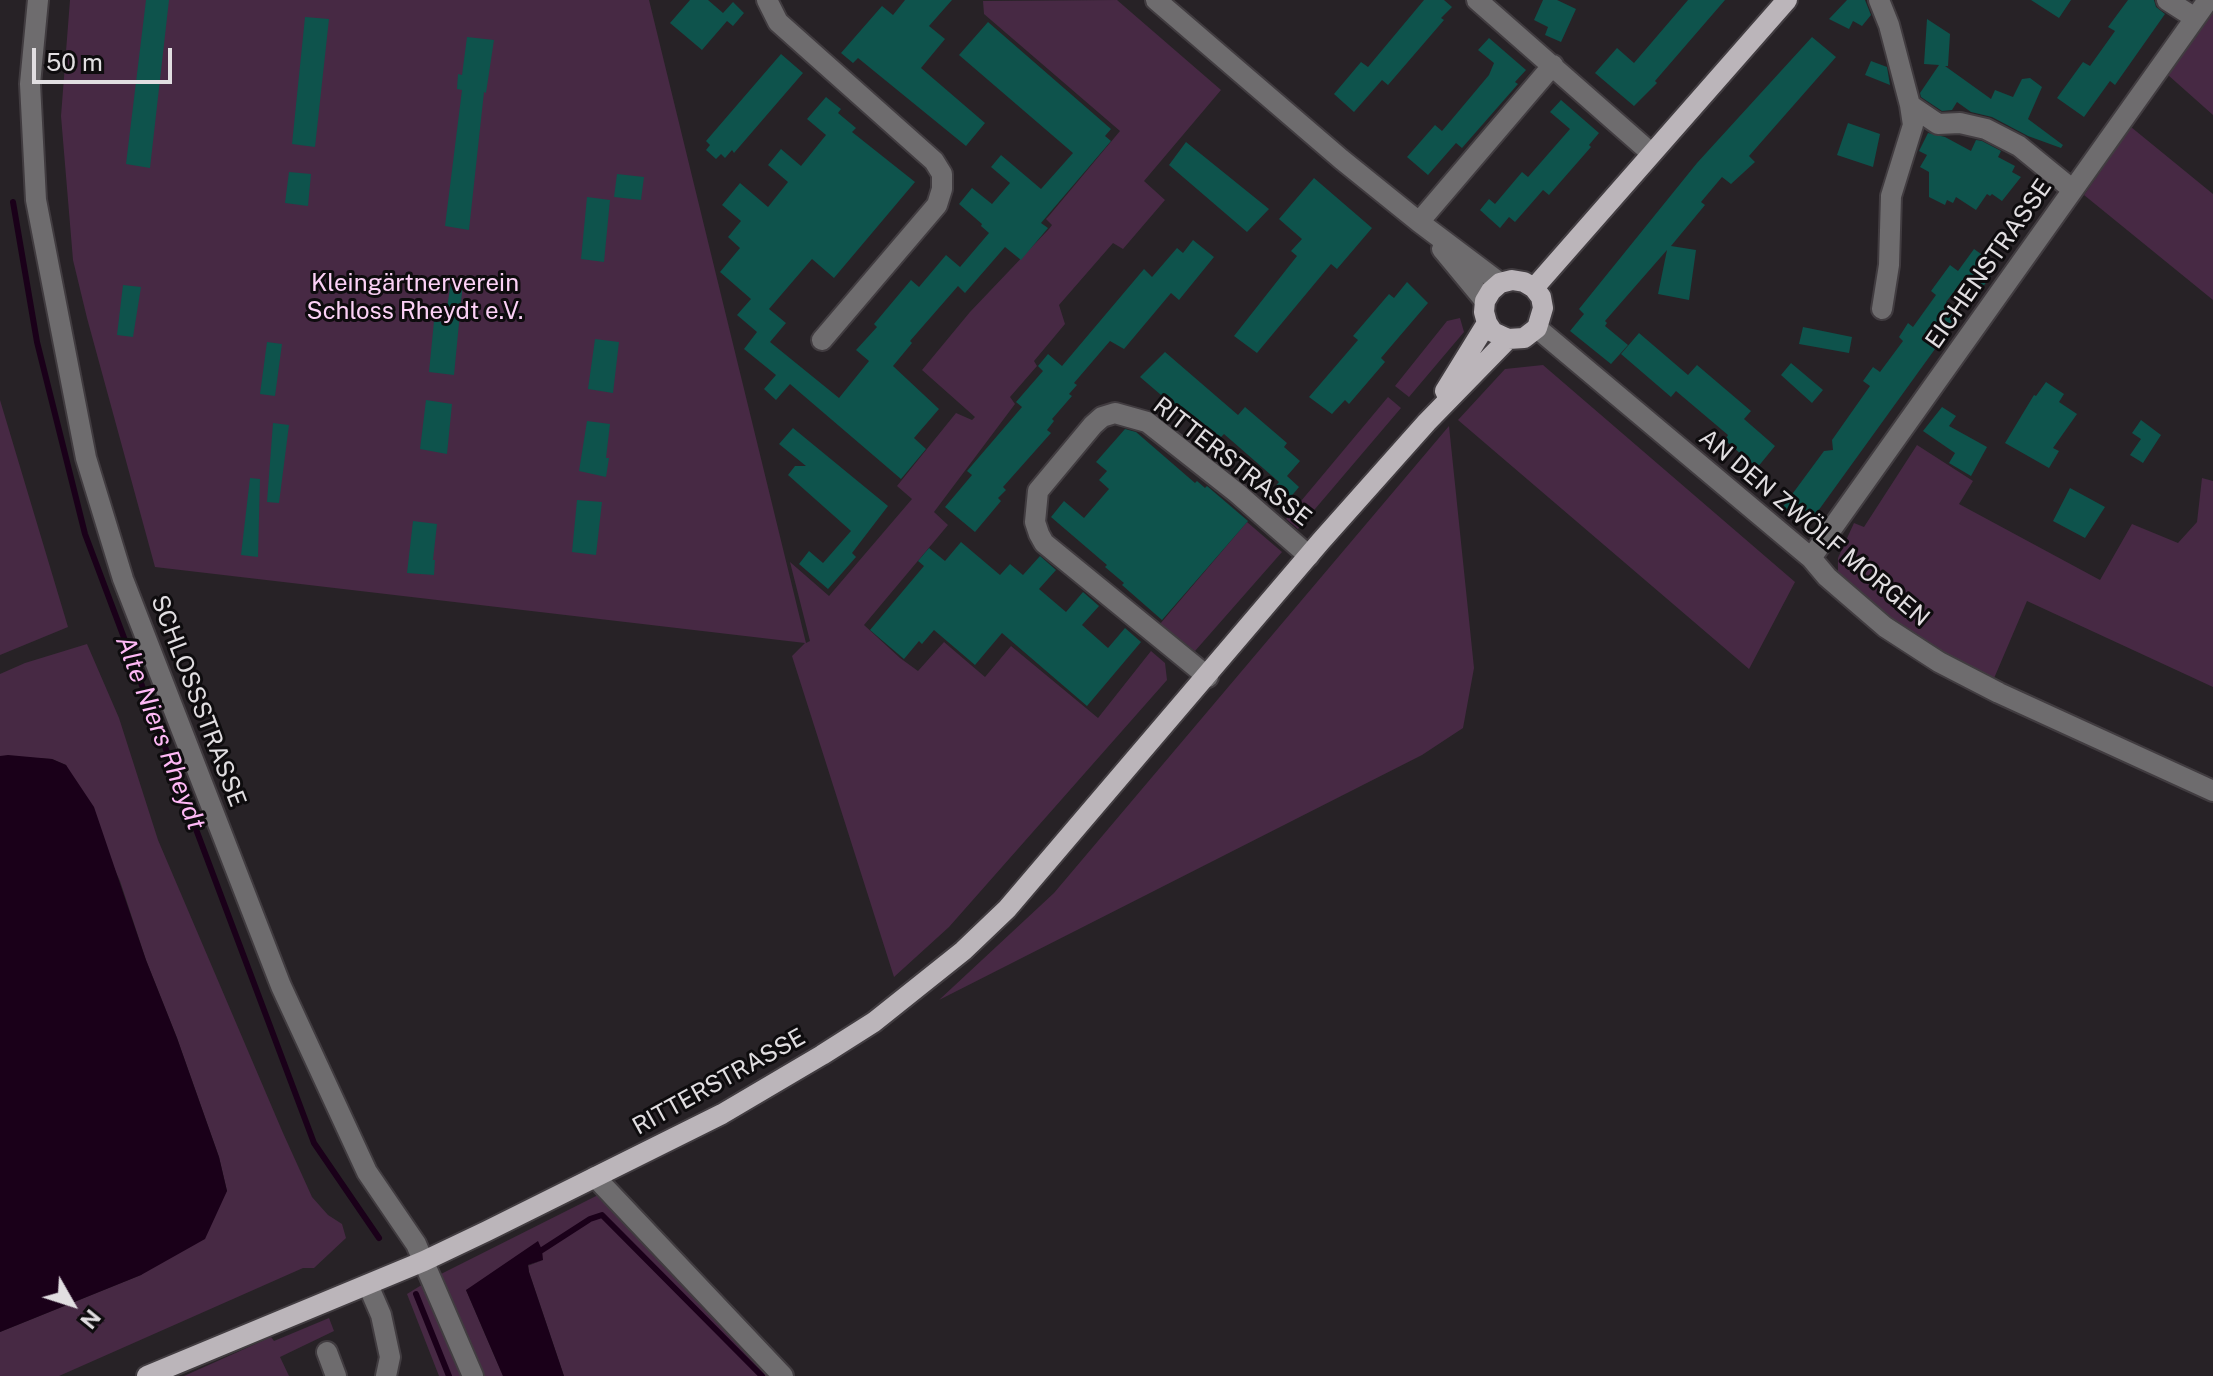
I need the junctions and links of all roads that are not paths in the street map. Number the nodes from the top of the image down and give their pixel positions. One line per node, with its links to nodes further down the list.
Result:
1 (38, 0): 29 (street, SCHLOSSSTRASSE)
2 (767, 0): 22 (street)
3 (1156, 0): 14 (street)
4 (1477, 0): 10 (street)
5 (1787, 0): 12 (main road)
6 (1879, 0): 11 (street)
7 (2167, 0): 9 (street)
8 (2208, 0): 9 (street, EICHENSTRASSE)
9 (2195, 18): 13 (street, EICHENSTRASSE)
10 (1553, 65): 12 (street); 14 (street)
11 (1910, 105): 13 (street); 18 (street)
12 (1651, 153): 16 (main road)
13 (2073, 190): 25 (street, EICHENSTRASSE)
14 (1419, 222): 15 (street); 17 (street)
15 (1500, 283): 16 (main road); 17 (main road)
16 (1534, 288): 20 (main road)
17 (1485, 301): 19 (main road)
18 (1882, 309)
19 (1487, 323): 21 (main road); 23 (main road, RITTERSTRASSE)
20 (1537, 328): 21 (main road, RITTERSTRASSE); 25 (street, AN DEN ZWÖLF MORGEN)
21 (1508, 339): 23 (main road, RITTERSTRASSE)
22 (822, 340)
23 (1427, 422): 24 (main road, RITTERSTRASSE)
24 (1309, 556): 26 (main road, RITTERSTRASSE); 26 (street, RITTERSTRASSE)
25 (1811, 558): 27 (street, AN DEN ZWÖLF MORGEN)
26 (1208, 677): 28 (main road, RITTERSTRASSE)
27 (2213, 791)
28 (595, 1177): 29 (main road, RITTERSTRASSE); 37 (street)
29 (420, 1252): 30 (main road, RITTERSTRASSE); 36 (street, SCHLOSSSTRASSE)
30 (368, 1285): 32 (street); 33 (main road, RITTERSTRASSE)
31 (327, 1352): 34 (street)
32 (388, 1367): 35 (street)
33 (147, 1376)
34 (336, 1376)
35 (404, 1376)
36 (473, 1376)
37 (783, 1376)

